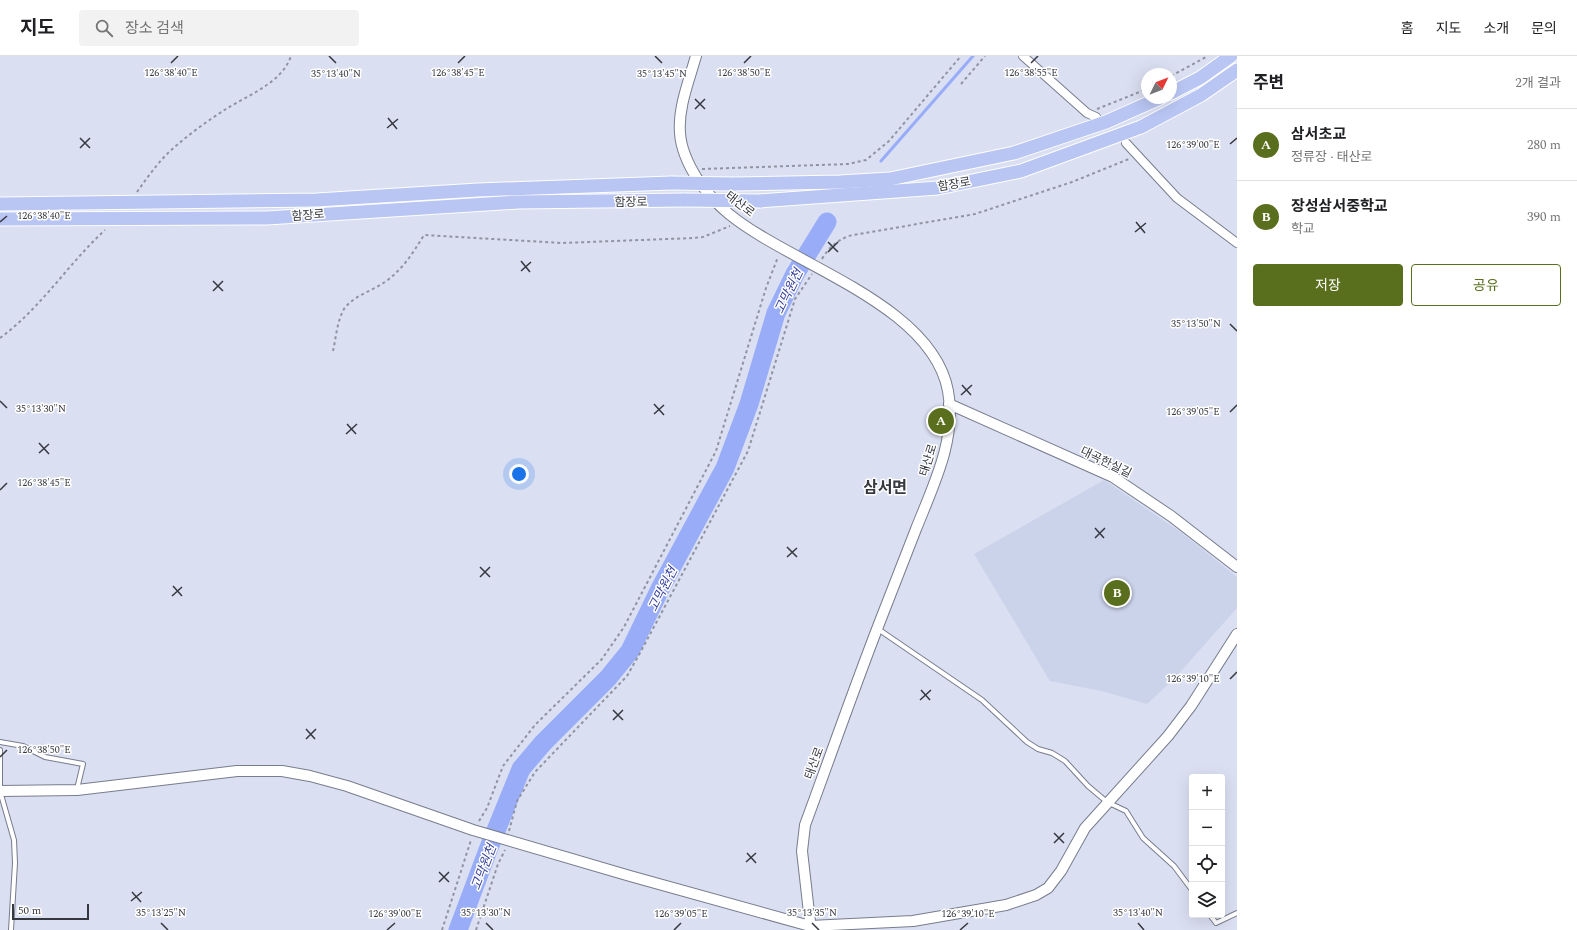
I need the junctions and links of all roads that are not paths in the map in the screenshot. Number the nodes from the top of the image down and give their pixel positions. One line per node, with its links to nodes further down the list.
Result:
1 (696, 56): 12 (street, 태산로)
2 (1024, 56): 7 (street)
3 (1231, 56): 5 (main road)
4 (1237, 70): 10 (main road, 함장로, bridge)
5 (1177, 89)
6 (1146, 104): 9 (main road, 함장로, bridge)
7 (1096, 117)
8 (1126, 143): 11 (street)
9 (0, 204)
10 (0, 219)
11 (1237, 243)
12 (949, 404): 13 (street, 대곡한실길); 14 (street, 태산로)
13 (1237, 567)
14 (877, 629): 20 (lane); 24 (street, 태산로)
15 (1237, 634): 20 (street)
16 (0, 742): 18 (lane)
17 (0, 750): 19 (lane)
18 (77, 790): 19 (street); 24 (street)
19 (0, 791): 25 (lane)
20 (1107, 802): 21 (lane); 24 (street)
21 (1189, 886)
22 (1237, 913): 23 (lane)
23 (1212, 918)
24 (810, 928)
25 (11, 930)

